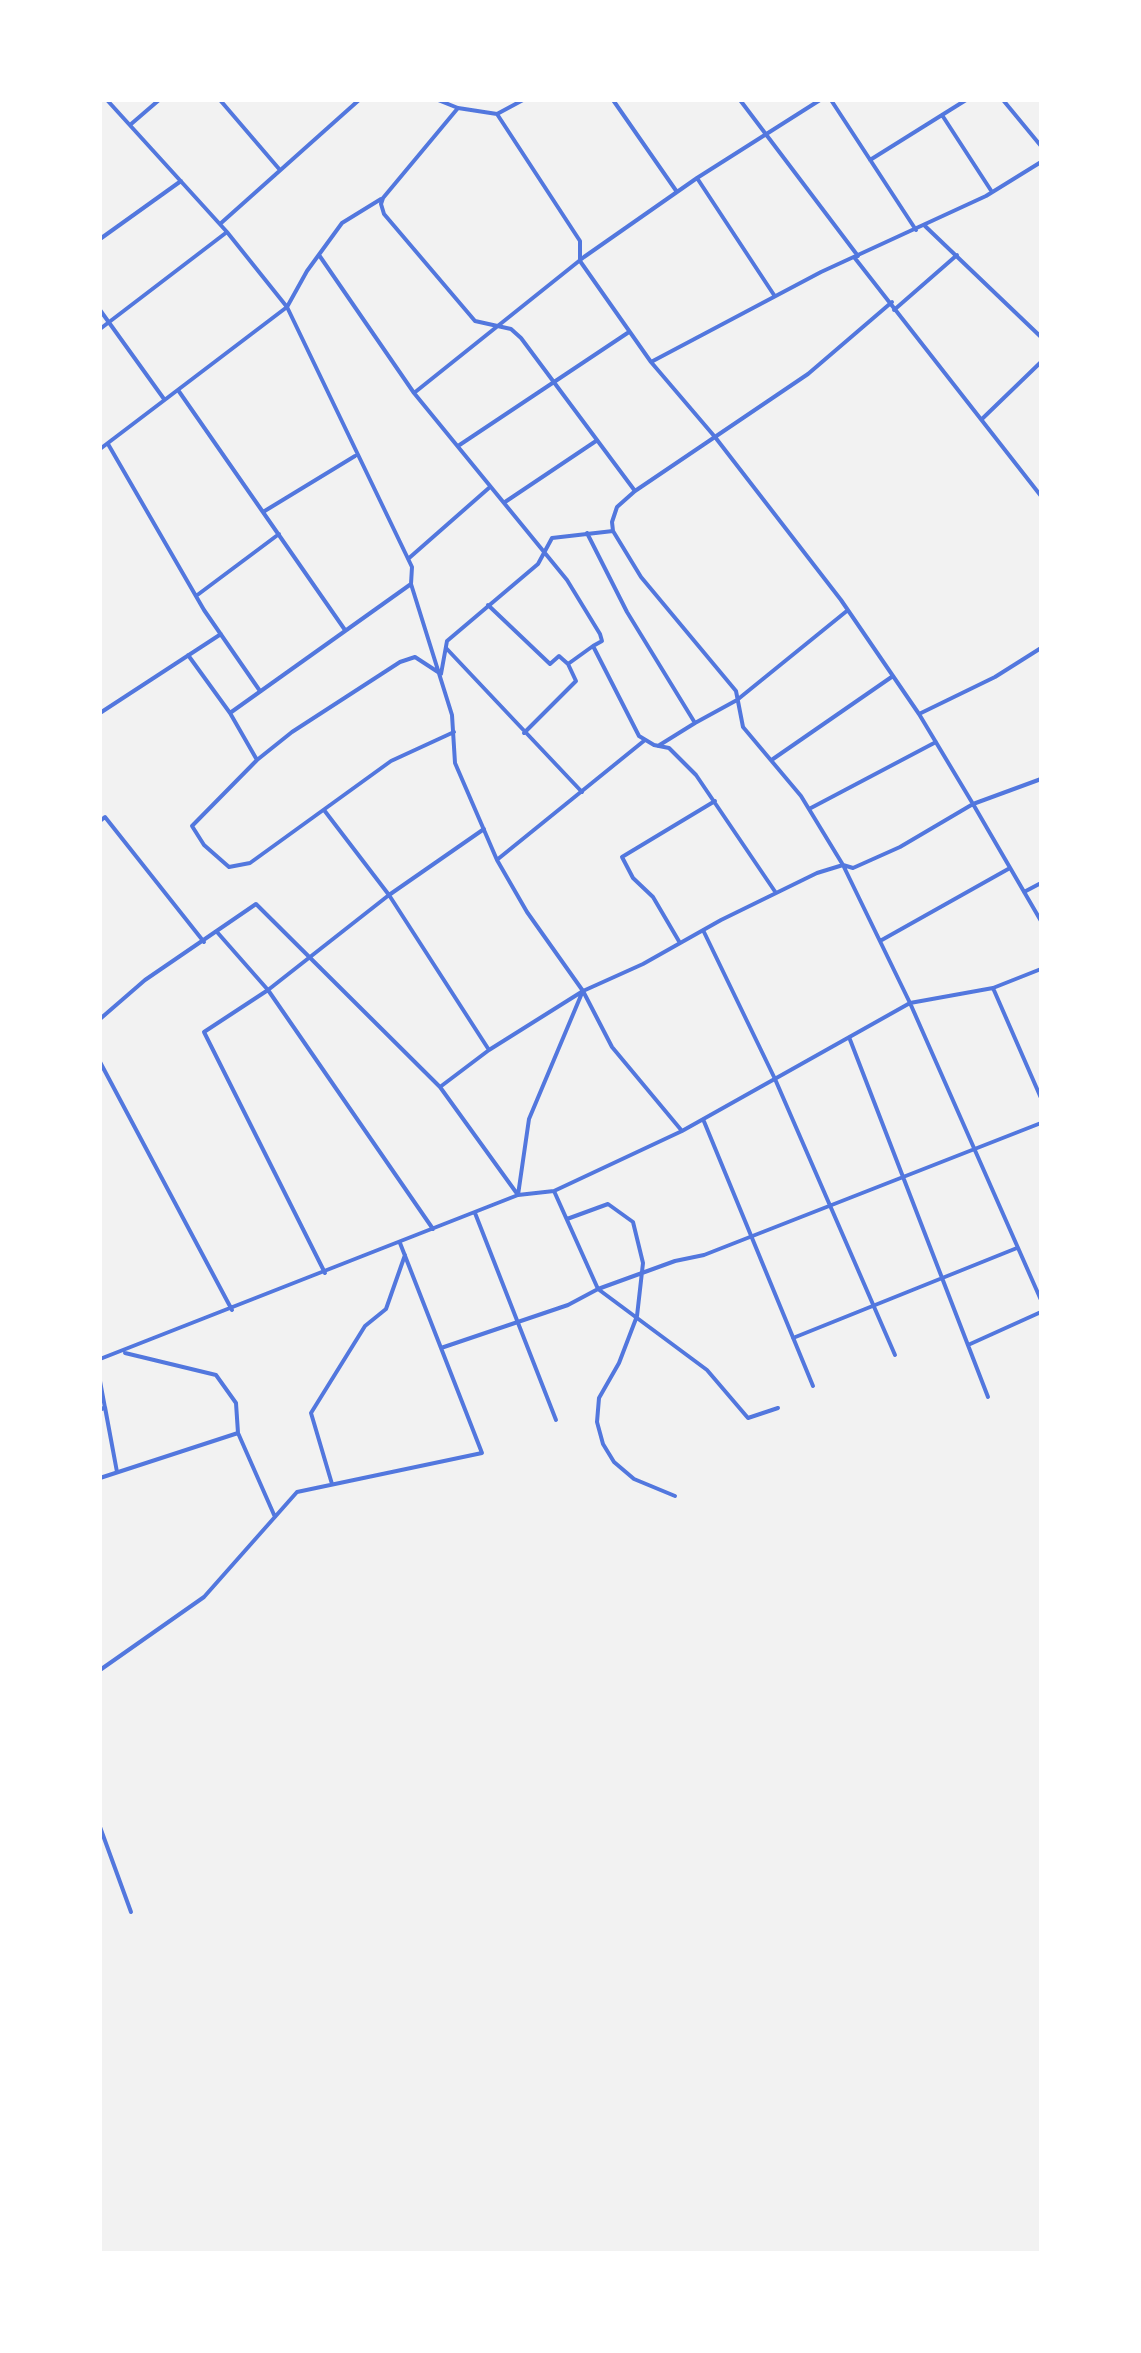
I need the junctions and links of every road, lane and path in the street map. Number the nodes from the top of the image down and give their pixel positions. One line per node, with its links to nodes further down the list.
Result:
1 (107, 100): 16 (street)
2 (159, 100): 16 (street)
3 (220, 100): 21 (street)
4 (359, 100): 21 (street)
5 (438, 100): 13 (street)
6 (523, 100): 14 (street)
7 (613, 100): 24 (street)
8 (740, 100): 17 (street)
9 (820, 100): 17 (street)
10 (831, 100): 19 (street)
11 (966, 100): 15 (street)
12 (1003, 100): 18 (street)
13 (458, 108): 14 (street); 26 (street)
14 (497, 114): 35 (street)
15 (942, 115): 19 (street); 25 (street)
16 (130, 125): 23 (street)
17 (765, 135): 22 (street); 34 (street)
18 (1041, 146)
19 (870, 160): 29 (street)
20 (1041, 162): 25 (street)
21 (280, 170): 27 (street)
22 (697, 178): 24 (street); 36 (street)
23 (181, 181): 27 (street); 31 (street)
24 (677, 192): 35 (street)
25 (992, 192): 28 (street)
26 (383, 198): 32 (street); 42 (street)
27 (220, 224): 30 (street)
28 (925, 226): 29 (street); 33 (street)
29 (916, 230): 34 (street)
30 (227, 232): 38 (street); 41 (street)
31 (100, 239)
32 (319, 255): 38 (street); 50 (street)
33 (957, 255): 40 (street); 45 (street)
34 (856, 256): 36 (street); 37 (street)
35 (580, 261): 42 (street); 44 (street)
36 (774, 295): 46 (street)
37 (892, 302): 40 (street); 53 (street)
38 (287, 307): 49 (street); 58 (street)
39 (100, 310): 41 (street)
40 (894, 310): 52 (street)
41 (109, 323): 43 (street); 51 (street)
42 (500, 326): 48 (street); 50 (street)
43 (100, 329)
44 (629, 331): 46 (street); 48 (street)
45 (1041, 337)
46 (651, 362): 53 (street)
47 (1041, 362): 52 (street)
48 (554, 383): 54 (street); 56 (street)
49 (178, 390): 51 (street); 63 (street)
50 (414, 393): 56 (street)
51 (165, 400): 55 (street)
52 (983, 418): 61 (street)
53 (715, 437): 60 (street); 72 (street)
54 (596, 441): 60 (street); 62 (street)
55 (108, 444): 57 (street); 70 (street)
56 (458, 446): 59 (street)
57 (100, 449)
58 (355, 456): 63 (street); 68 (street)
59 (491, 487): 62 (street); 68 (street)
60 (635, 491): 64 (street)
61 (1041, 496)
62 (505, 503): 67 (street)
63 (263, 512): 66 (street)
64 (613, 531): 65 (street); 83 (street)
65 (587, 533): 67 (street); 87 (street)
66 (279, 534): 70 (street); 73 (street)
67 (545, 553): 71 (street); 75 (street)
68 (408, 559): 69 (street)
69 (411, 584): 73 (street); 80 (street)
70 (196, 596): 74 (street)
71 (488, 605): 76 (street); 79 (street)
72 (848, 610): 81 (street); 83 (street)
73 (345, 630): 82 (street)
74 (221, 634): 78 (street); 82 (street)
75 (593, 646): 79 (street); 90 (street)
76 (446, 648): 80 (street); 89 (street)
77 (1041, 648): 86 (street)
78 (188, 655): 84 (street); 85 (street)
79 (568, 664): 89 (street)
80 (441, 674): 88 (street); 94 (street)
81 (893, 676): 86 (street); 93 (street)
82 (260, 691): 85 (street)
83 (737, 700): 87 (street); 93 (street)
84 (100, 713)
85 (230, 713): 94 (street)
86 (919, 714): 91 (street)
87 (695, 723): 92 (street)
88 (454, 732): 100 (street); 102 (street)
89 (524, 733): 96 (street)
90 (645, 740): 92 (street); 96 (street)
91 (936, 742): 98 (street); 99 (street)
92 (658, 746): 97 (street)
93 (773, 759): 99 (street)
94 (257, 760): 100 (street)
95 (1041, 779): 98 (street)
96 (582, 792): 103 (street)
97 (715, 801): 108 (street); 115 (street)
98 (973, 804): 104 (street); 105 (street)
99 (809, 809): 104 (street)
100 (324, 810): 109 (street)
101 (100, 821): 114 (street)
102 (484, 829): 103 (street); 109 (street)
103 (497, 860): 120 (street)
104 (843, 865): 108 (street); 113 (street)
105 (1010, 868): 107 (street); 113 (street)
106 (1041, 883): 107 (street)
107 (1024, 892): 110 (street)
108 (776, 893): 111 (street)
109 (389, 895): 116 (street); 124 (street)
110 (1041, 921)
111 (703, 930): 115 (street); 126 (street)
112 (217, 932): 114 (street); 116 (street); 119 (street)
113 (880, 941): 121 (street)
114 (204, 942): 122 (street)
115 (680, 943): 120 (street)
116 (312, 956): 119 (street); 127 (street)
117 (1041, 969): 118 (street)
118 (993, 988): 121 (street); 128 (street)
119 (268, 990): 139 (street); 144 (street)
120 (583, 991): 124 (street); 131 (street); 135 (street)
121 (910, 1003): 123 (street); 132 (street)
122 (100, 1019)
123 (849, 1037): 126 (street); 133 (street)
124 (489, 1050): 127 (street)
125 (100, 1062): 150 (street)
126 (775, 1079): 129 (street); 136 (street)
127 (440, 1087): 135 (street)
128 (1041, 1098)
129 (703, 1119): 131 (street); 140 (street)
130 (1041, 1123): 132 (street)
131 (682, 1131): 134 (street)
132 (975, 1150): 133 (street); 142 (street)
133 (904, 1178): 136 (street); 146 (street)
134 (554, 1191): 135 (street); 138 (street)
135 (518, 1195): 137 (street)
136 (830, 1207): 140 (street); 149 (street)
137 (475, 1213): 139 (street); 153 (street)
138 (567, 1219): 145 (street); 147 (street)
139 (433, 1229): 141 (street)
140 (751, 1237): 145 (street); 154 (street)
141 (400, 1242): 143 (street); 144 (street)
142 (1018, 1248): 146 (street); 148 (street)
143 (405, 1255): 156 (street); 169 (street)
144 (325, 1273): 150 (street)
145 (642, 1273): 147 (street); 152 (street)
146 (942, 1278): 149 (street); 155 (street)
147 (598, 1289): 152 (street); 153 (street)
148 (1041, 1300)
149 (873, 1306): 154 (street); 158 (street)
150 (232, 1310): 157 (street)
151 (1041, 1312): 155 (street)
152 (637, 1316): 163 (street); 170 (street)
153 (519, 1321): 156 (street); 165 (street)
154 (793, 1338): 161 (street)
155 (968, 1345): 162 (street)
156 (441, 1348): 169 (street)
157 (122, 1352): 159 (street); 166 (street)
158 (895, 1355)
159 (100, 1359)
160 (100, 1381): 167 (street)
161 (813, 1386)
162 (988, 1397)
163 (778, 1408)
164 (100, 1410): 167 (street)
165 (556, 1420)
166 (238, 1433): 167 (street); 171 (street)
167 (117, 1472): 168 (street)
168 (100, 1478)
169 (332, 1484): 171 (street)
170 (675, 1496)
171 (275, 1517): 172 (street)
172 (100, 1670)
173 (100, 1827): 174 (street)
174 (131, 1912)

